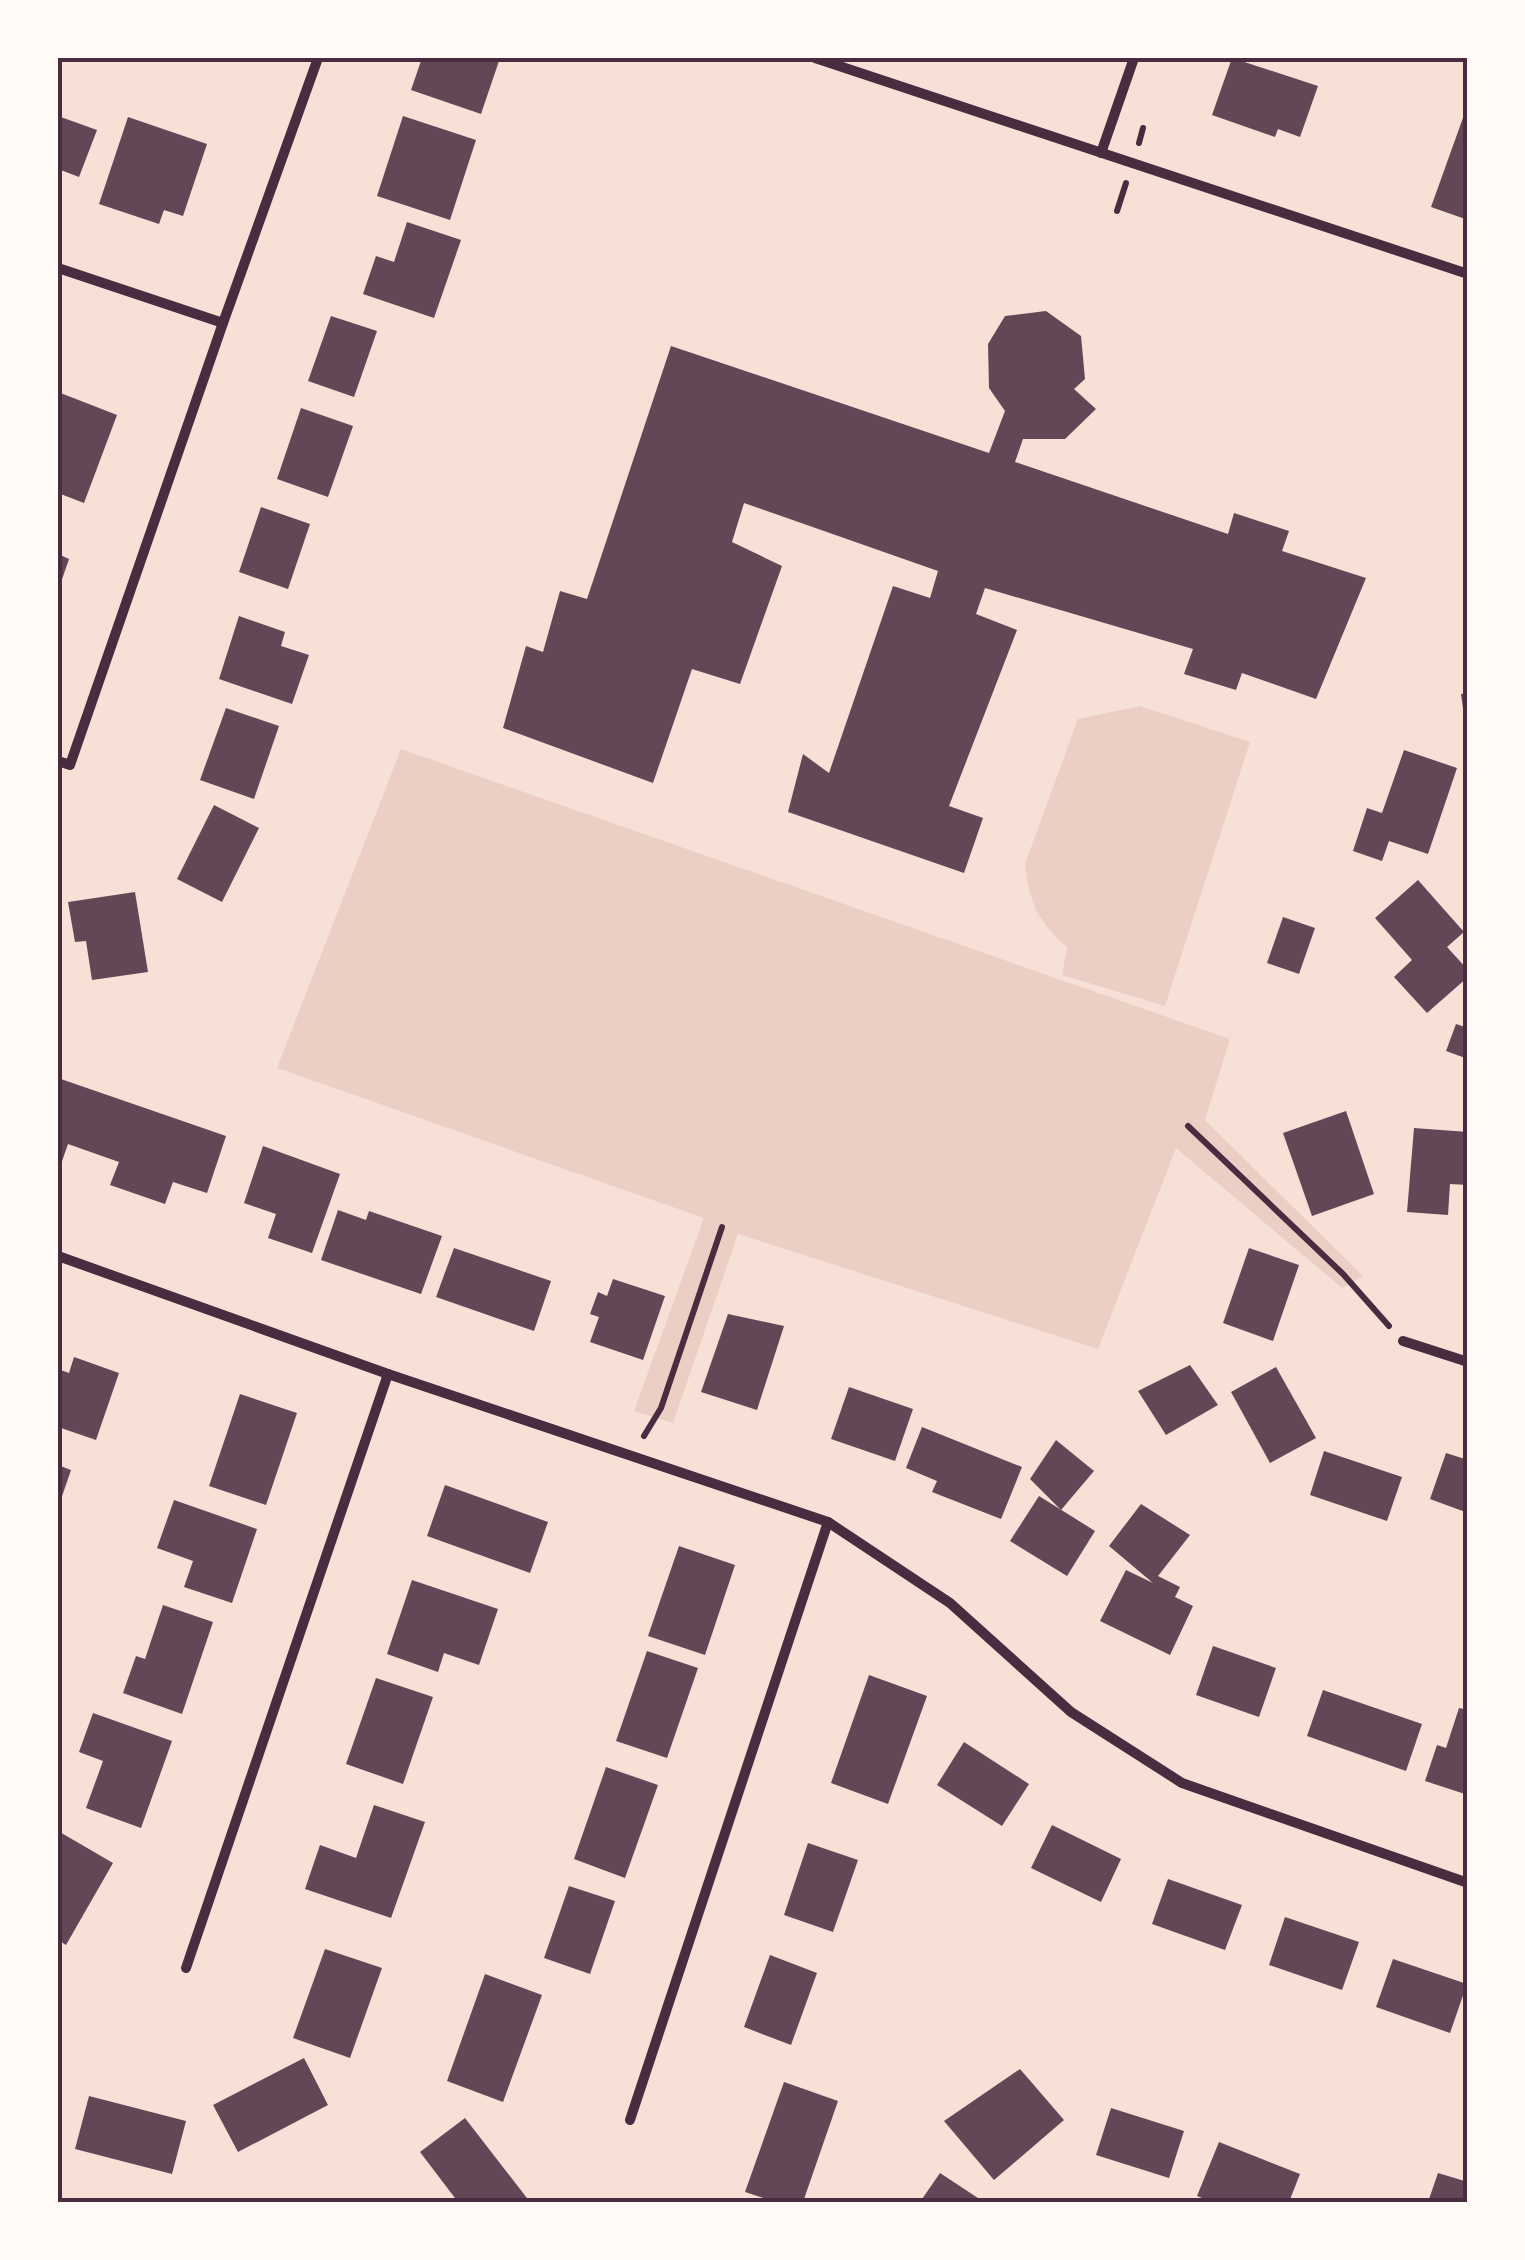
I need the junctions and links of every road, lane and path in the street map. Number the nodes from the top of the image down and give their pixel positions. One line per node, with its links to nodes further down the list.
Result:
1 (318, 58): 7 (street)
2 (815, 58): 4 (street)
3 (1134, 58): 4 (street)
4 (1102, 153): 6 (street)
5 (58, 268): 7 (street)
6 (1468, 274)
7 (223, 323): 8 (street)
8 (58, 761)
9 (1188, 1126): 12 (path)
10 (722, 1226): 15 (path)
11 (58, 1256): 14 (street)
12 (1402, 1341): 13 (street)
13 (1468, 1362)
14 (388, 1374): 15 (street); 18 (street)
15 (632, 1456): 16 (street)
16 (828, 1522): 17 (street); 19 (street)
17 (1468, 1883)
18 (186, 1968)
19 (630, 2120)

